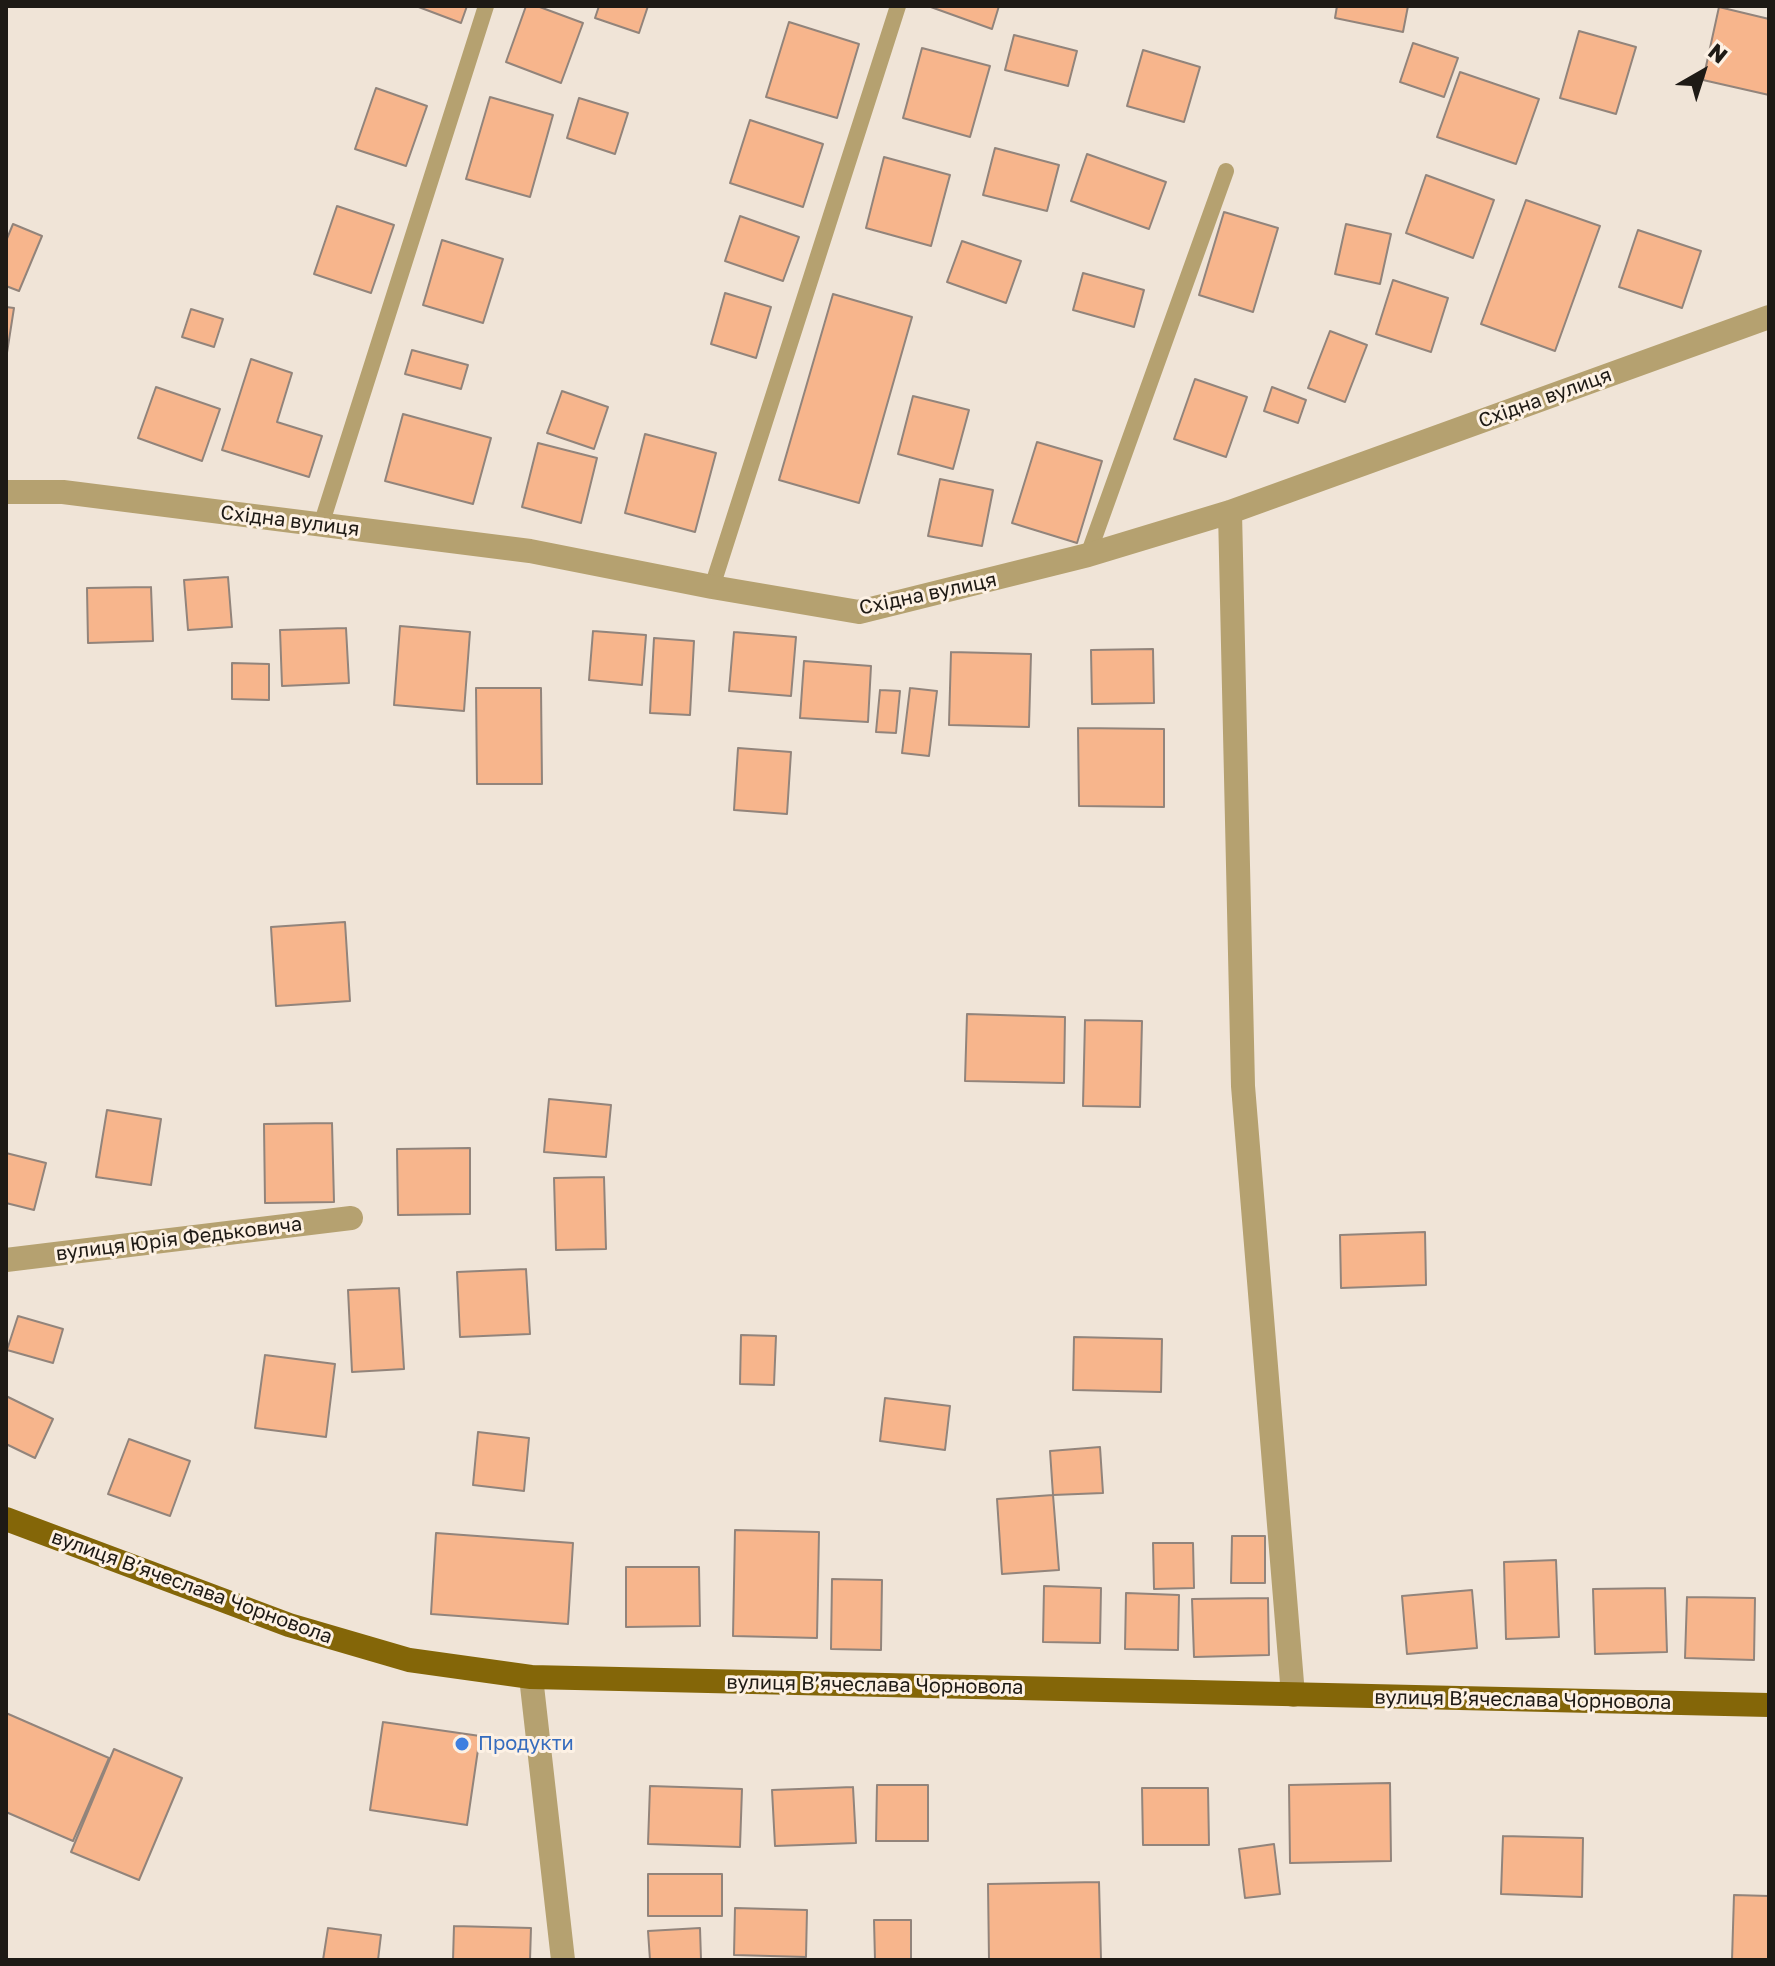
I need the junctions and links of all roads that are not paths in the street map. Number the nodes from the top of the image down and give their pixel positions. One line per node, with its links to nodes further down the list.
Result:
1 (486, 6): 7 (lane)
2 (898, 6): 9 (lane)
3 (1226, 171): 8 (lane)
4 (1769, 317): 6 (street, Східна вулиця)
5 (6, 492): 7 (street, Східна вулиця)
6 (1230, 512): 8 (street, Східна вулиця); 14 (street)
7 (321, 525): 9 (street, Східна вулиця)
8 (1088, 555): 9 (street, Східна вулиця)
9 (712, 587)
10 (351, 1218): 11 (street, вулиця Юрія Федьковича)
11 (6, 1260)
12 (6, 1519): 13 (main road, вулиця Вʼячеслава Чорновола)
13 (531, 1677): 14 (main road, вулиця Вʼячеслава Чорновола); 16 (street)
14 (1293, 1695): 15 (main road, вулиця Вʼячеслава Чорновола)
15 (1769, 1705)
16 (563, 1960)

